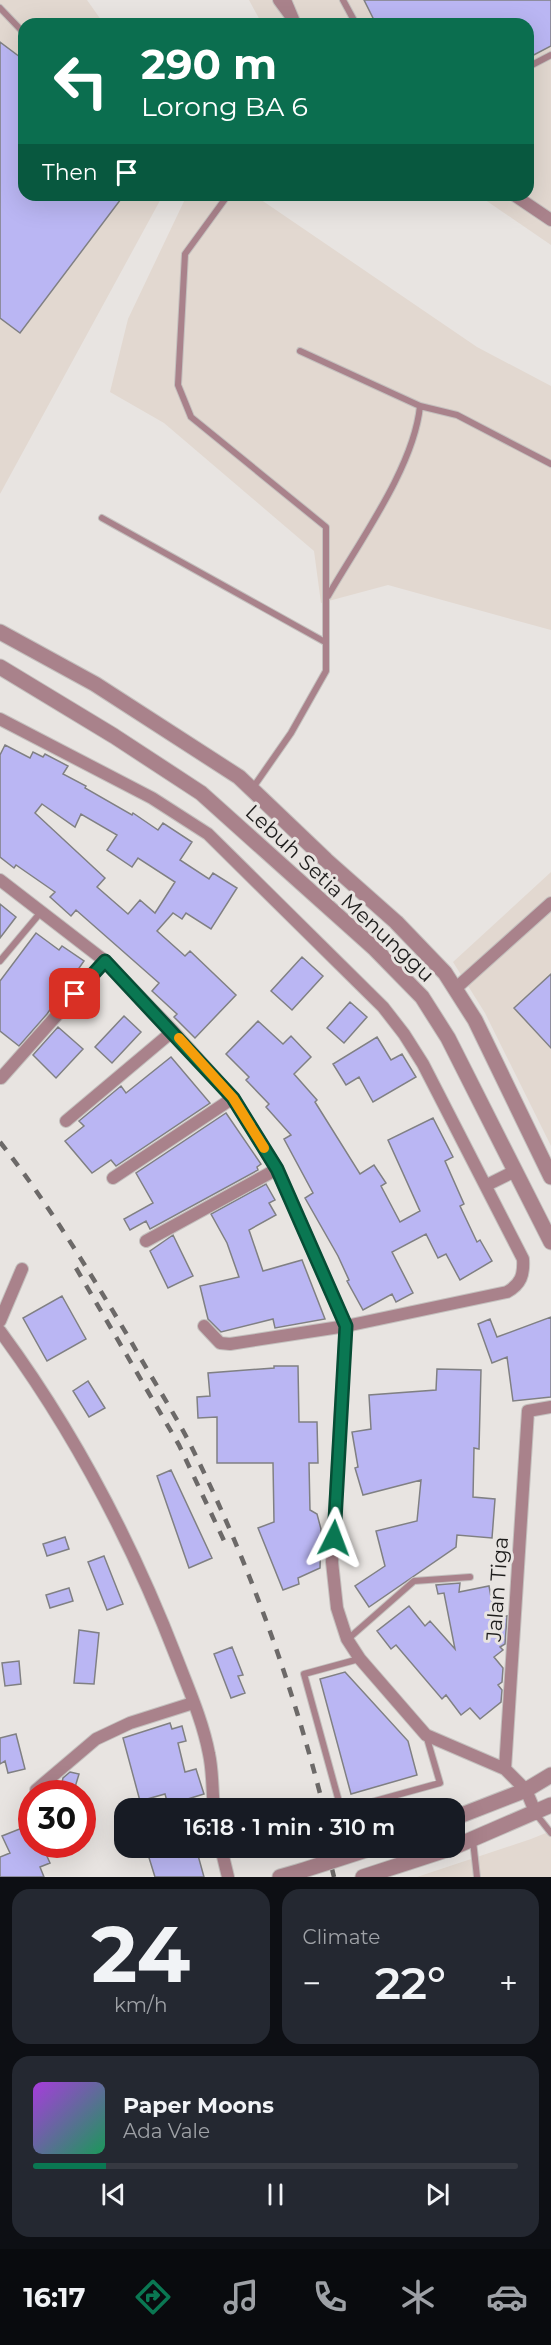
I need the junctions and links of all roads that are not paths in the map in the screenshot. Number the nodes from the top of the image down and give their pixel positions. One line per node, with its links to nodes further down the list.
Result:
1 (279, 0): 5 (street)
2 (285, 0): 6 (street)
3 (344, 0): 7 (lane)
4 (0, 8): 8 (lane)
5 (292, 18)
6 (293, 18)
7 (353, 18)
8 (18, 27)
9 (551, 55): 10 (lane)
10 (534, 64)
11 (224, 201): 18 (lane)
12 (523, 201): 13 (street)
13 (551, 220)
14 (300, 351): 15 (lane)
15 (420, 406): 16 (lane); 18 (lane)
16 (551, 464)
17 (102, 518): 20 (lane)
18 (327, 596): 20 (lane)
19 (0, 632): 23 (street, Lebuh Setia Menunggu)
20 (325, 642): 23 (lane)
21 (0, 667): 35 (street, Lebuh Setia Menunggu)
22 (0, 719): 38 (street)
23 (252, 789): 29 (street, Lebuh Setia Menunggu)
24 (0, 880): 26 (street)
25 (551, 903): 29 (street)
26 (42, 911): 27 (lane); 28 (street)
27 (0, 961)
28 (105, 961): 30 (street); 31 (street)
29 (455, 989): 36 (street, Lebuh Setia Menunggu)
30 (173, 1031): 32 (street); 33 (street)
31 (1, 1078)
32 (233, 1098): 34 (street); 37 (street)
33 (66, 1121)
34 (277, 1169): 39 (street); 44 (street)
35 (515, 1171): 38 (street); 40 (street, Lebuh Setia Menunggu)
36 (551, 1177)
37 (113, 1178)
38 (487, 1185): 44 (street)
39 (146, 1241)
40 (551, 1242)
41 (22, 1269): 42 (street)
42 (0, 1321)
43 (204, 1326): 44 (street)
44 (346, 1326): 48 (street)
45 (0, 1331): 50 (street)
46 (551, 1407): 52 (street, Jalan Tiga)
47 (470, 1577): 48 (lane)
48 (347, 1639): 49 (street)
49 (360, 1659): 51 (street); 57 (lane)
50 (193, 1703): 54 (street); 56 (street)
51 (426, 1735): 52 (street); 58 (lane)
52 (505, 1769): 55 (street)
53 (551, 1775): 55 (street)
54 (48, 1780)
55 (526, 1790): 60 (street); 61 (street)
56 (213, 1798)
57 (338, 1798)
58 (386, 1798)
59 (551, 1805): 61 (street)
60 (465, 1814)
61 (536, 1814): 62 (lane); 63 (street)
62 (551, 1833)
63 (473, 1841): 64 (street); 71 (lane)
64 (465, 1843)
65 (223, 1858): 68 (street)
66 (341, 1858): 69 (street, bridge)
67 (421, 1858): 70 (street)
68 (228, 1877)
69 (280, 1877)
70 (363, 1877)
71 (477, 1877)

